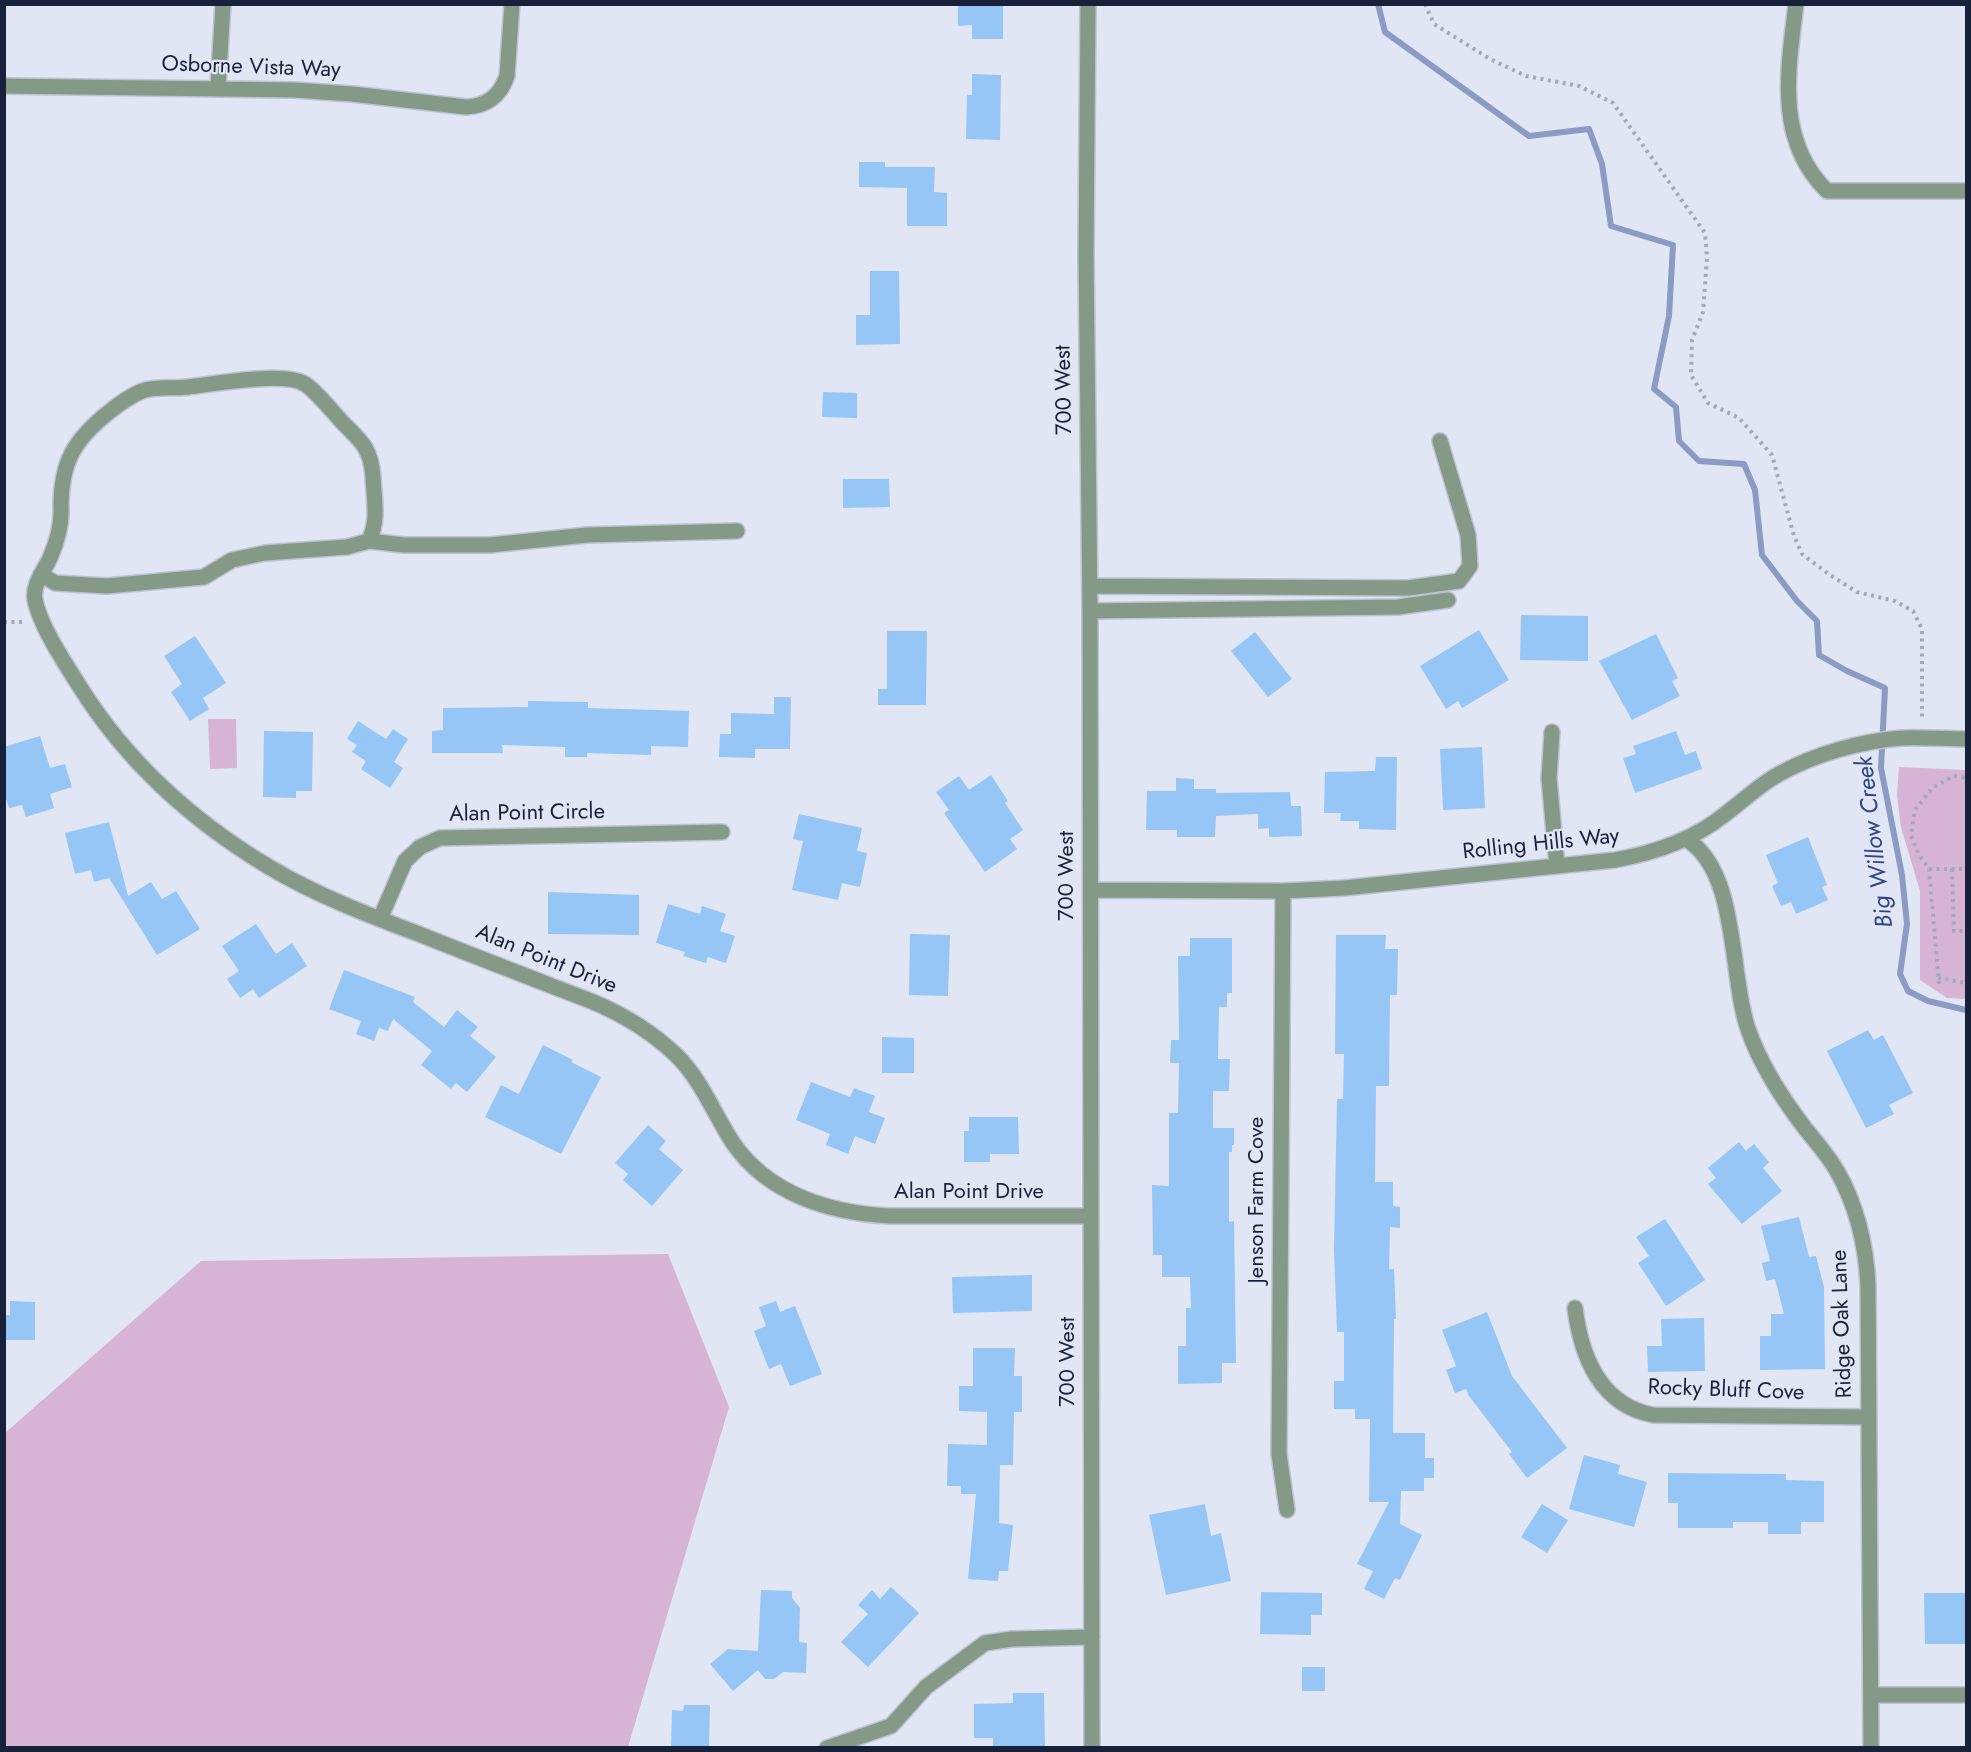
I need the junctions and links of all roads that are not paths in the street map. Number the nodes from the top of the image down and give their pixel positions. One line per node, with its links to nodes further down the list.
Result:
1 (222, 4): 6 (street)
2 (512, 4): 6 (street, Osborne Vista Way)
3 (1088, 4): 12 (street, 700 West)
4 (1796, 4): 7 (street)
5 (4, 86): 6 (street, Osborne Vista Way)
6 (218, 88)
7 (1966, 191)
8 (1440, 441): 12 (street)
9 (737, 531): 10 (street)
10 (369, 541): 11 (street); 11 (street)
11 (40, 574): 22 (street, Alan Point Drive)
12 (1090, 586): 14 (street, 700 West)
13 (1448, 600): 14 (street)
14 (1090, 611): 20 (street, 700 West)
15 (1552, 732): 19 (street)
16 (1966, 739): 18 (street, Rolling Hills Way)
17 (722, 832): 22 (street, Alan Point Circle)
18 (1686, 839): 19 (street, Rolling Hills Way); 25 (street, Ridge Oak Lane)
19 (1557, 866): 21 (street, Rolling Hills Way)
20 (1091, 890): 21 (street, Rolling Hills Way); 23 (street, 700 West)
21 (1283, 891): 26 (street, Jenson Farm Cove)
22 (380, 919): 23 (street, Alan Point Drive)
23 (1091, 1216): 27 (street, 700 West)
24 (1575, 1308): 25 (street, Rocky Bluff Cove)
25 (1869, 1417): 28 (street, Ridge Oak Lane)
26 (1287, 1510)
27 (1092, 1637): 30 (street); 31 (street, 700 West)
28 (1871, 1695): 29 (street); 32 (street, Ridge Oak Lane)
29 (1966, 1695)
30 (827, 1748)
31 (1092, 1748)
32 (1871, 1748)

